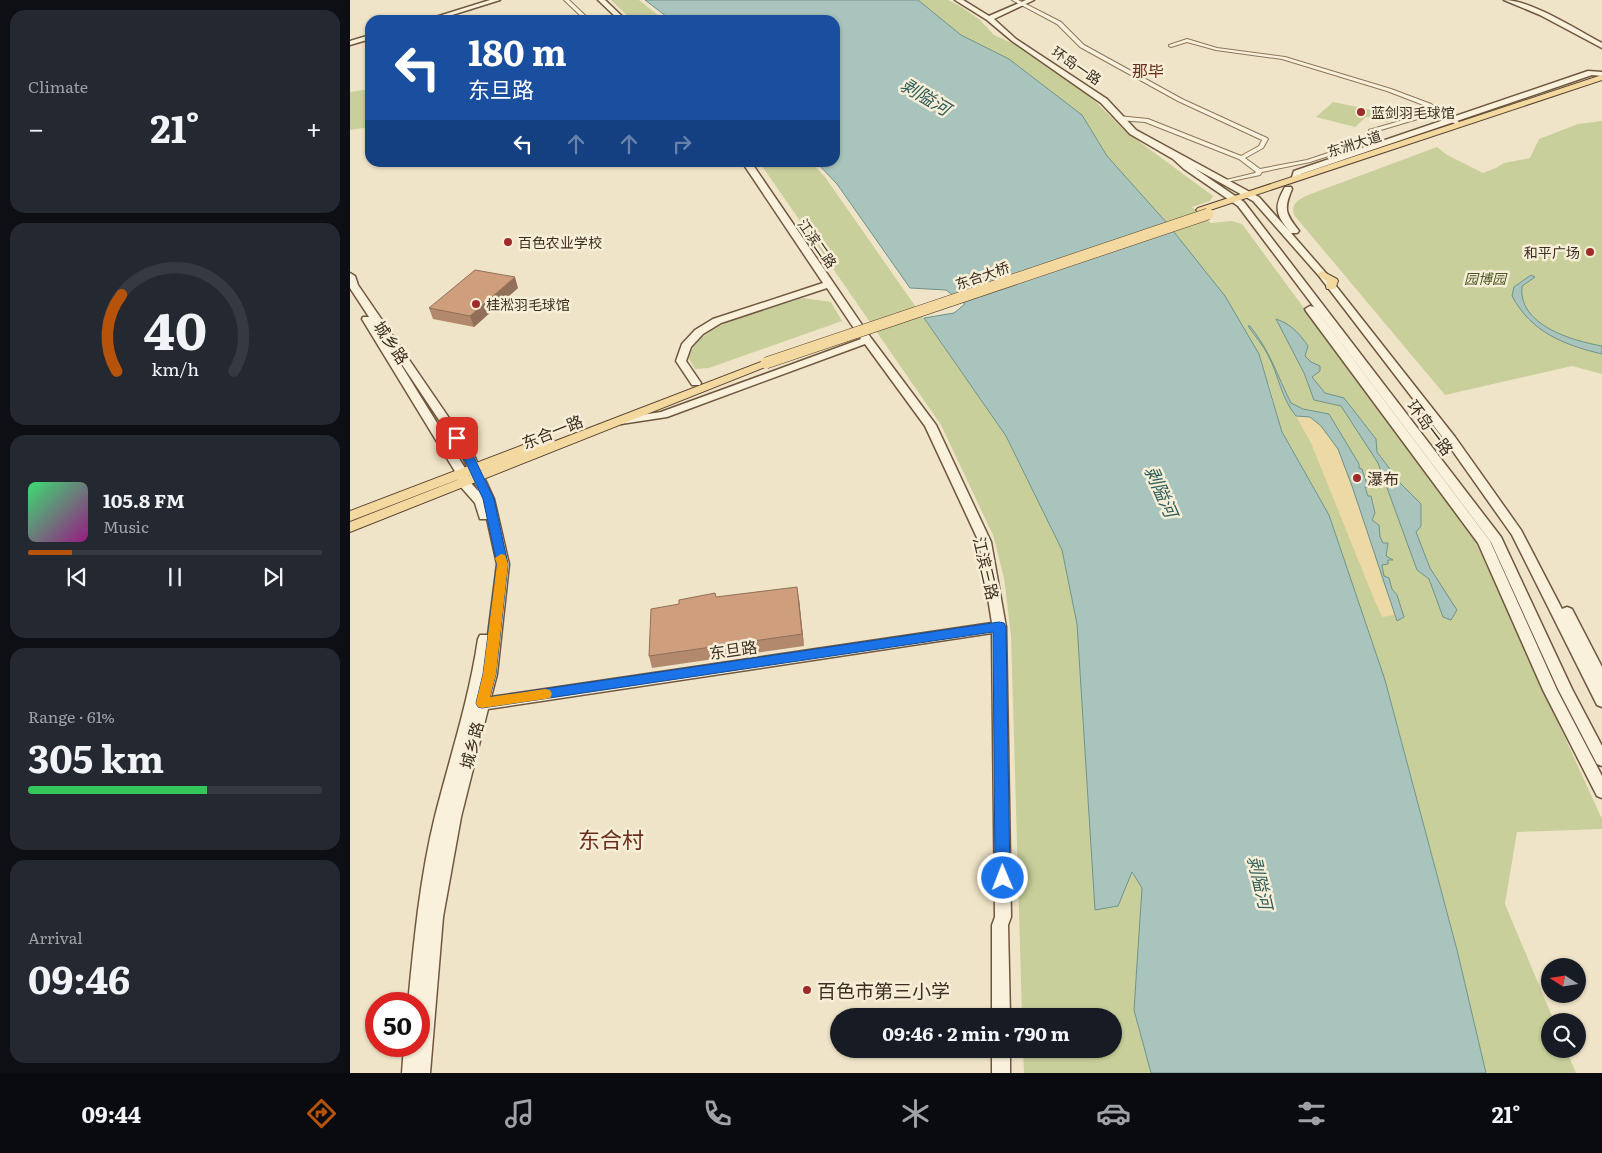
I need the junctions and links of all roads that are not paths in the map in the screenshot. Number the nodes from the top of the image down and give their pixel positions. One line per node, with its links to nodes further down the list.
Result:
1 (497, 0): 9 (main road)
2 (566, 0): 10 (street)
3 (601, 0): 11 (main road)
4 (958, 0): 12 (main road, 环岛一路)
5 (1014, 0): 8 (street)
6 (1032, 0): 8 (main road)
7 (1507, 0): 16 (main road)
8 (1023, 4): 12 (main road); 23 (street)
9 (446, 15)
10 (582, 15)
11 (618, 15)
12 (989, 19): 20 (main road, 环岛一路)
13 (365, 38): 14 (main road)
14 (350, 43)
15 (1171, 46): 19 (street)
16 (1602, 46)
17 (1602, 75): 21 (main road, 东洲大道)
18 (1602, 85): 28 (main road, 东洲大道)
19 (1429, 105): 21 (street); 25 (street)
20 (1118, 118): 22 (main road, 环岛一路); 23 (street)
21 (1456, 122): 26 (main road, 东洲大道); 27 (main road)
22 (1176, 157): 29 (main road, 环岛一路); 32 (main road, 环岛一路)
23 (1241, 158): 25 (street)
24 (749, 167): 35 (main road, 江滨二路)
25 (1259, 171): 29 (street)
26 (1312, 171): 27 (main road, 东洲大道); 28 (main road)
27 (1296, 177): 31 (main road, 东洲大道)
28 (1322, 177): 30 (main road, 东洲大道)
29 (1224, 182): 31 (main road, 环岛一路)
30 (1288, 189): 31 (main road, 东洲大道); 36 (main road)
31 (1252, 196): 32 (main road, 东洲大道); 36 (main road, 环岛一路)
32 (1233, 202): 33 (main road, 东洲大道); 49 (main road, 环岛一路); 50 (main road)
33 (1204, 212): 39 (main road, 东合大桥, bridge)
34 (350, 276): 42 (main road, 城乡路)
35 (830, 284): 38 (main road, 江滨二路); 40 (main road)
36 (1332, 284): 46 (main road); 47 (main road, 环岛一路)
37 (350, 291): 42 (main road, 城乡路)
38 (868, 340): 41 (main road); 45 (main road, 江滨三路)
39 (764, 360): 40 (main road, 东合一路); 41 (main road, 东合一路)
40 (696, 383): 42 (main road, 东合一路)
41 (621, 421): 42 (main road, 东合一路)
42 (469, 476): 43 (main road, 东合一路); 44 (main road, 东合一路); 48 (main road, 城乡路)
43 (350, 516)
44 (350, 527)
45 (999, 627): 48 (main road, 东旦路); 51 (main road, 江滨三路)
46 (1602, 681)
47 (1602, 701)
48 (478, 704): 52 (main road, 城乡路); 59 (main road, 城乡路)
49 (1602, 760)
50 (1602, 792)
51 (1004, 917): 53 (main road, 江滨三路); 54 (main road, 江滨三路)
52 (418, 992)
53 (1000, 1008)
54 (1009, 1008)
55 (412, 1057): 58 (main road)
56 (1001, 1058): 60 (main road)
57 (1009, 1058): 61 (main road)
58 (411, 1073)
59 (421, 1073)
60 (1001, 1073)
61 (1009, 1073)

